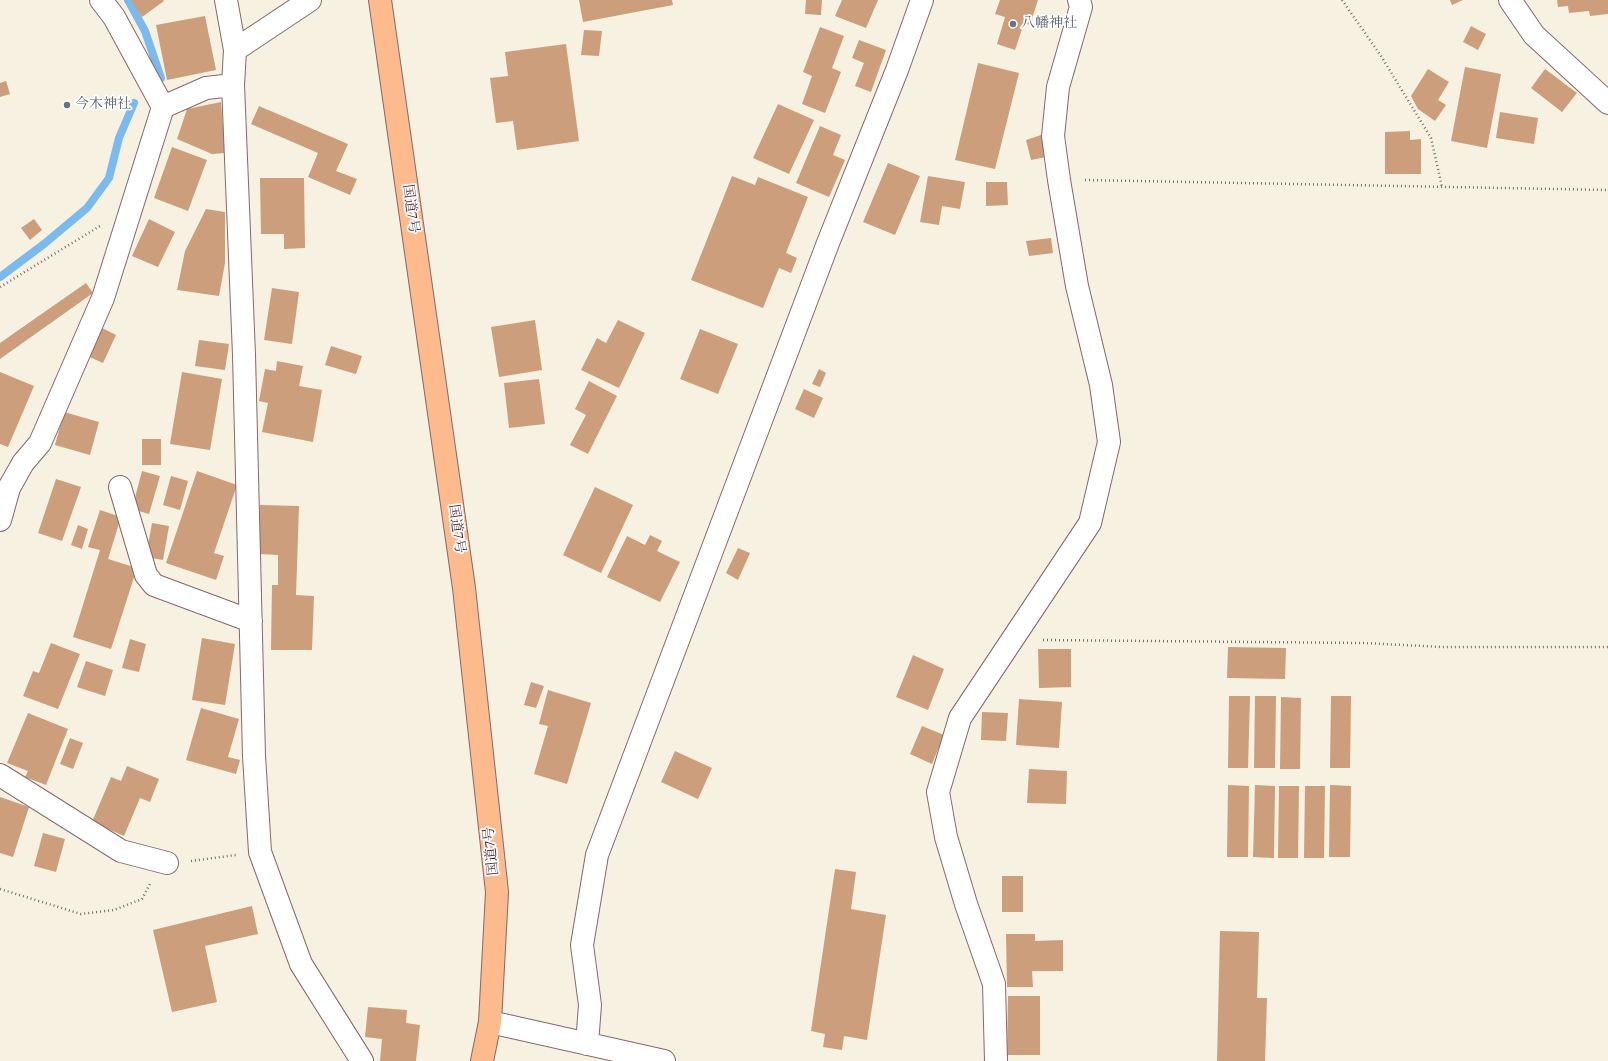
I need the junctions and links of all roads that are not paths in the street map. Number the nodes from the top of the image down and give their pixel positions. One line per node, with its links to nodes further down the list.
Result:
1 (101, 0): 11 (street)
2 (226, 0): 8 (street)
3 (310, 0): 8 (street)
4 (380, 0): 17 (highway, 国道7号)
5 (922, 0): 18 (street)
6 (1079, 0): 22 (street)
7 (1510, 0): 10 (street)
8 (235, 50): 9 (street)
9 (233, 85): 11 (street); 14 (street)
10 (1608, 103)
11 (163, 107): 13 (street)
12 (120, 487): 14 (street)
13 (0, 520)
14 (251, 621): 19 (street)
15 (0, 775): 16 (street)
16 (167, 863)
17 (490, 1022): 18 (street); 20 (highway, 国道7号)
18 (587, 1044): 21 (street)
19 (362, 1061)
20 (482, 1061)
21 (664, 1061)
22 (996, 1061)

